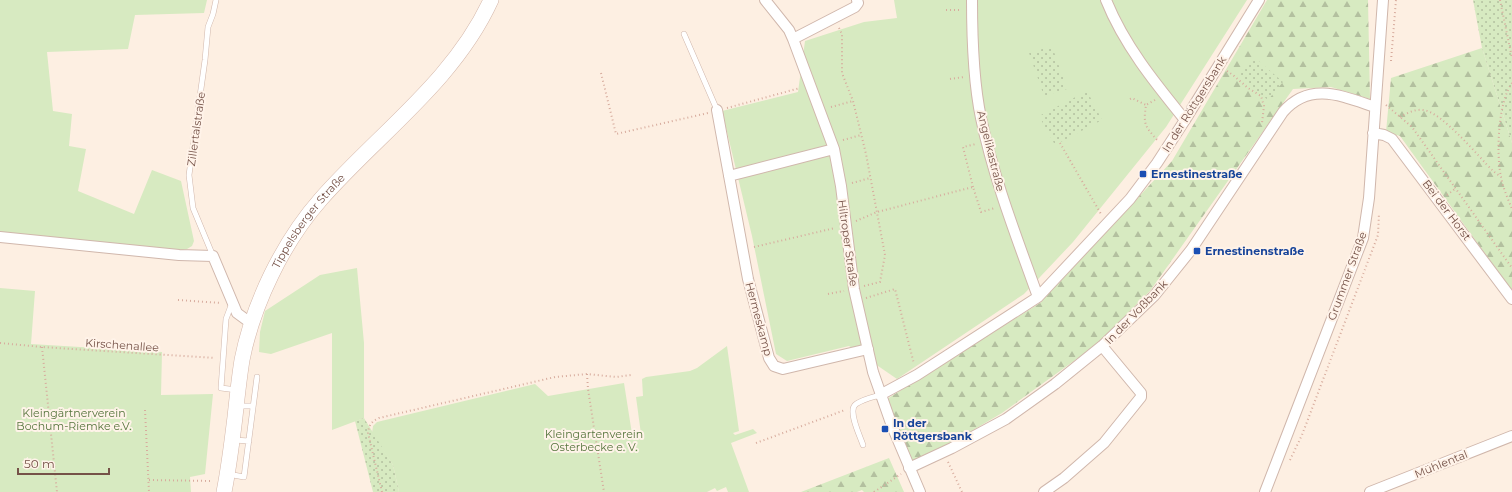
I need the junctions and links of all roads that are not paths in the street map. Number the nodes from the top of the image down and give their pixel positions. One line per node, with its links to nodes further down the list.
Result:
1 (216, 0): 18 (lane, Zillertalstraße)
2 (490, 0): 22 (street, Tippelsberger Straße)
3 (765, 0): 10 (street, Hiltroper Straße)
4 (857, 0): 10 (street)
5 (1106, 0): 13 (street)
6 (1259, 0): 13 (street, In der Röttgersbank)
7 (1383, 0): 11 (street, Grummer Straße)
8 (972, 5): 19 (street, Angelikastraße)
9 (684, 34): 12 (lane, Hermeskamp)
10 (793, 39): 15 (street, Hiltroper Straße)
11 (1375, 107): 14 (street, Grummer Straße); 23 (street, In der Voßbank)
12 (717, 110): 16 (street, Hermeskamp)
13 (1185, 120): 19 (street, In der Röttgersbank)
14 (1373, 133): 20 (street, Bei der Horst); 38 (street, Grummer Straße)
15 (833, 146): 16 (street); 24 (street, Hiltroper Straße)
16 (730, 176): 24 (street, Hermeskamp)
17 (0, 237): 18 (street)
18 (213, 256): 21 (street, Zillertalstraße)
19 (1038, 297): 27 (street, In der Röttgersbank)
20 (1512, 299)
21 (232, 302): 22 (street, Zillertalstraße); 26 (lane)
22 (252, 324): 26 (street, Tippelsberger Straße)
23 (1102, 346): 34 (street, In der Voßbank); 37 (street)
24 (868, 349): 27 (street, Hiltroper Straße)
25 (257, 377): 29 (lane)
26 (239, 390): 28 (street, Tippelsberger Straße)
27 (880, 395): 33 (lane); 34 (street, Hiltroper Straße)
28 (237, 406): 29 (lane); 31 (street, Tippelsberger Straße)
29 (253, 406): 32 (lane)
30 (1512, 436): 39 (street, Mühlental)
31 (233, 440): 32 (lane); 35 (street, Tippelsberger Straße)
32 (249, 441): 35 (lane)
33 (863, 446)
34 (909, 468): 36 (street, Hiltroper Straße)
35 (226, 482)
36 (920, 492)
37 (1044, 492)
38 (1265, 492)
39 (1370, 492)

